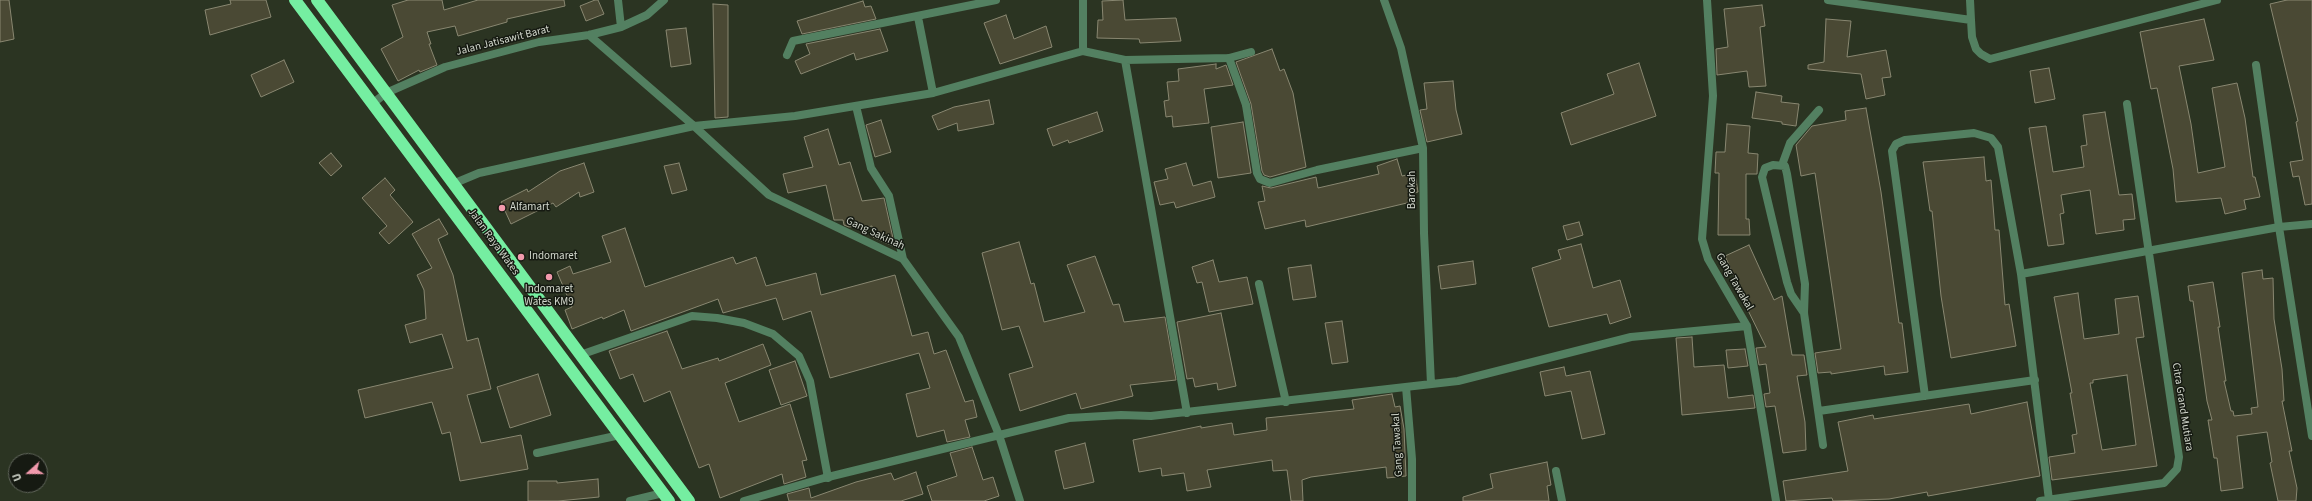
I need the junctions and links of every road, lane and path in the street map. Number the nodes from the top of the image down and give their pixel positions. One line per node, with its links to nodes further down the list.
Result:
1 (295, 0): 24 (highway, Jalan Raya Wates)
2 (318, 0): 22 (highway, Jalan Raya Wates)
3 (618, 0): 14 (street)
4 (664, 0): 14 (street, Jalan Jatisawit Barat)
5 (996, 0): 12 (street)
6 (1083, 0): 16 (street)
7 (1384, 0): 29 (street, Barokah)
8 (1707, 0): 39 (street, Gang Tawakal)
9 (1828, 0): 13 (street)
10 (1970, 0): 13 (street)
11 (2217, 0): 13 (street)
12 (918, 17): 18 (street); 23 (street)
13 (1971, 20)
14 (621, 27): 15 (street, Jalan Jatisawit Barat)
15 (589, 35): 22 (street, Jalan Jatisawit Barat); 28 (street, Gang Sakinah)
16 (1083, 51): 20 (street); 23 (street)
17 (1251, 52): 19 (street)
18 (787, 55)
19 (1229, 58): 20 (street); 29 (street)
20 (1125, 60): 47 (street)
21 (2256, 65): 33 (street)
22 (386, 93): 24 (street, Jalan Jatisawit Barat); 31 (highway, Jalan Raya Wates)
23 (933, 93): 26 (street)
24 (372, 104): 49 (highway, Jalan Raya Wates)
25 (2127, 104): 34 (street, Citra Grand Mutiara)
26 (856, 106): 28 (street); 35 (street)
27 (1819, 110): 30 (street)
28 (694, 126): 31 (street); 35 (street, Gang Sakinah)
29 (1424, 148): 42 (street, Barokah)
30 (1782, 165): 38 (street); 38 (street)
31 (455, 183): 40 (highway, Jalan Raya Wates)
32 (2312, 224): 33 (street)
33 (2279, 227): 34 (street); 50 (street)
34 (2149, 252): 36 (street); 56 (street, Citra Grand Mutiara)
35 (904, 260): 48 (street, Gang Sakinah)
36 (2021, 274): 41 (street); 44 (street)
37 (1259, 284): 45 (street)
38 (1804, 313): 46 (street)
39 (1747, 326): 42 (street); 63 (street, Gang Tawakal)
40 (580, 355): 54 (street); 58 (highway, Jalan Raya Wates)
41 (2035, 380): 44 (street); 56 (street)
42 (1431, 384): 43 (street)
43 (1406, 387): 45 (street); 61 (street, Gang Tawakal)
44 (1924, 396): 46 (street)
45 (1286, 402): 47 (street)
46 (1819, 411): 51 (street)
47 (1187, 413): 48 (street)
48 (999, 435): 54 (street); 60 (street, Gang Sakinah)
49 (620, 436): 52 (street); 55 (highway, Jalan Raya Wates)
50 (2312, 436)
51 (1823, 445)
52 (537, 453)
53 (1556, 471): 62 (street)
54 (828, 478): 59 (street)
55 (666, 497): 57 (street)
56 (2050, 500): 64 (street, Citra Grand Mutiara)
57 (630, 501)
58 (689, 501)
59 (744, 501)
60 (1020, 501)
61 (1412, 501)
62 (1562, 501)
63 (1776, 501)
64 (2040, 501)

